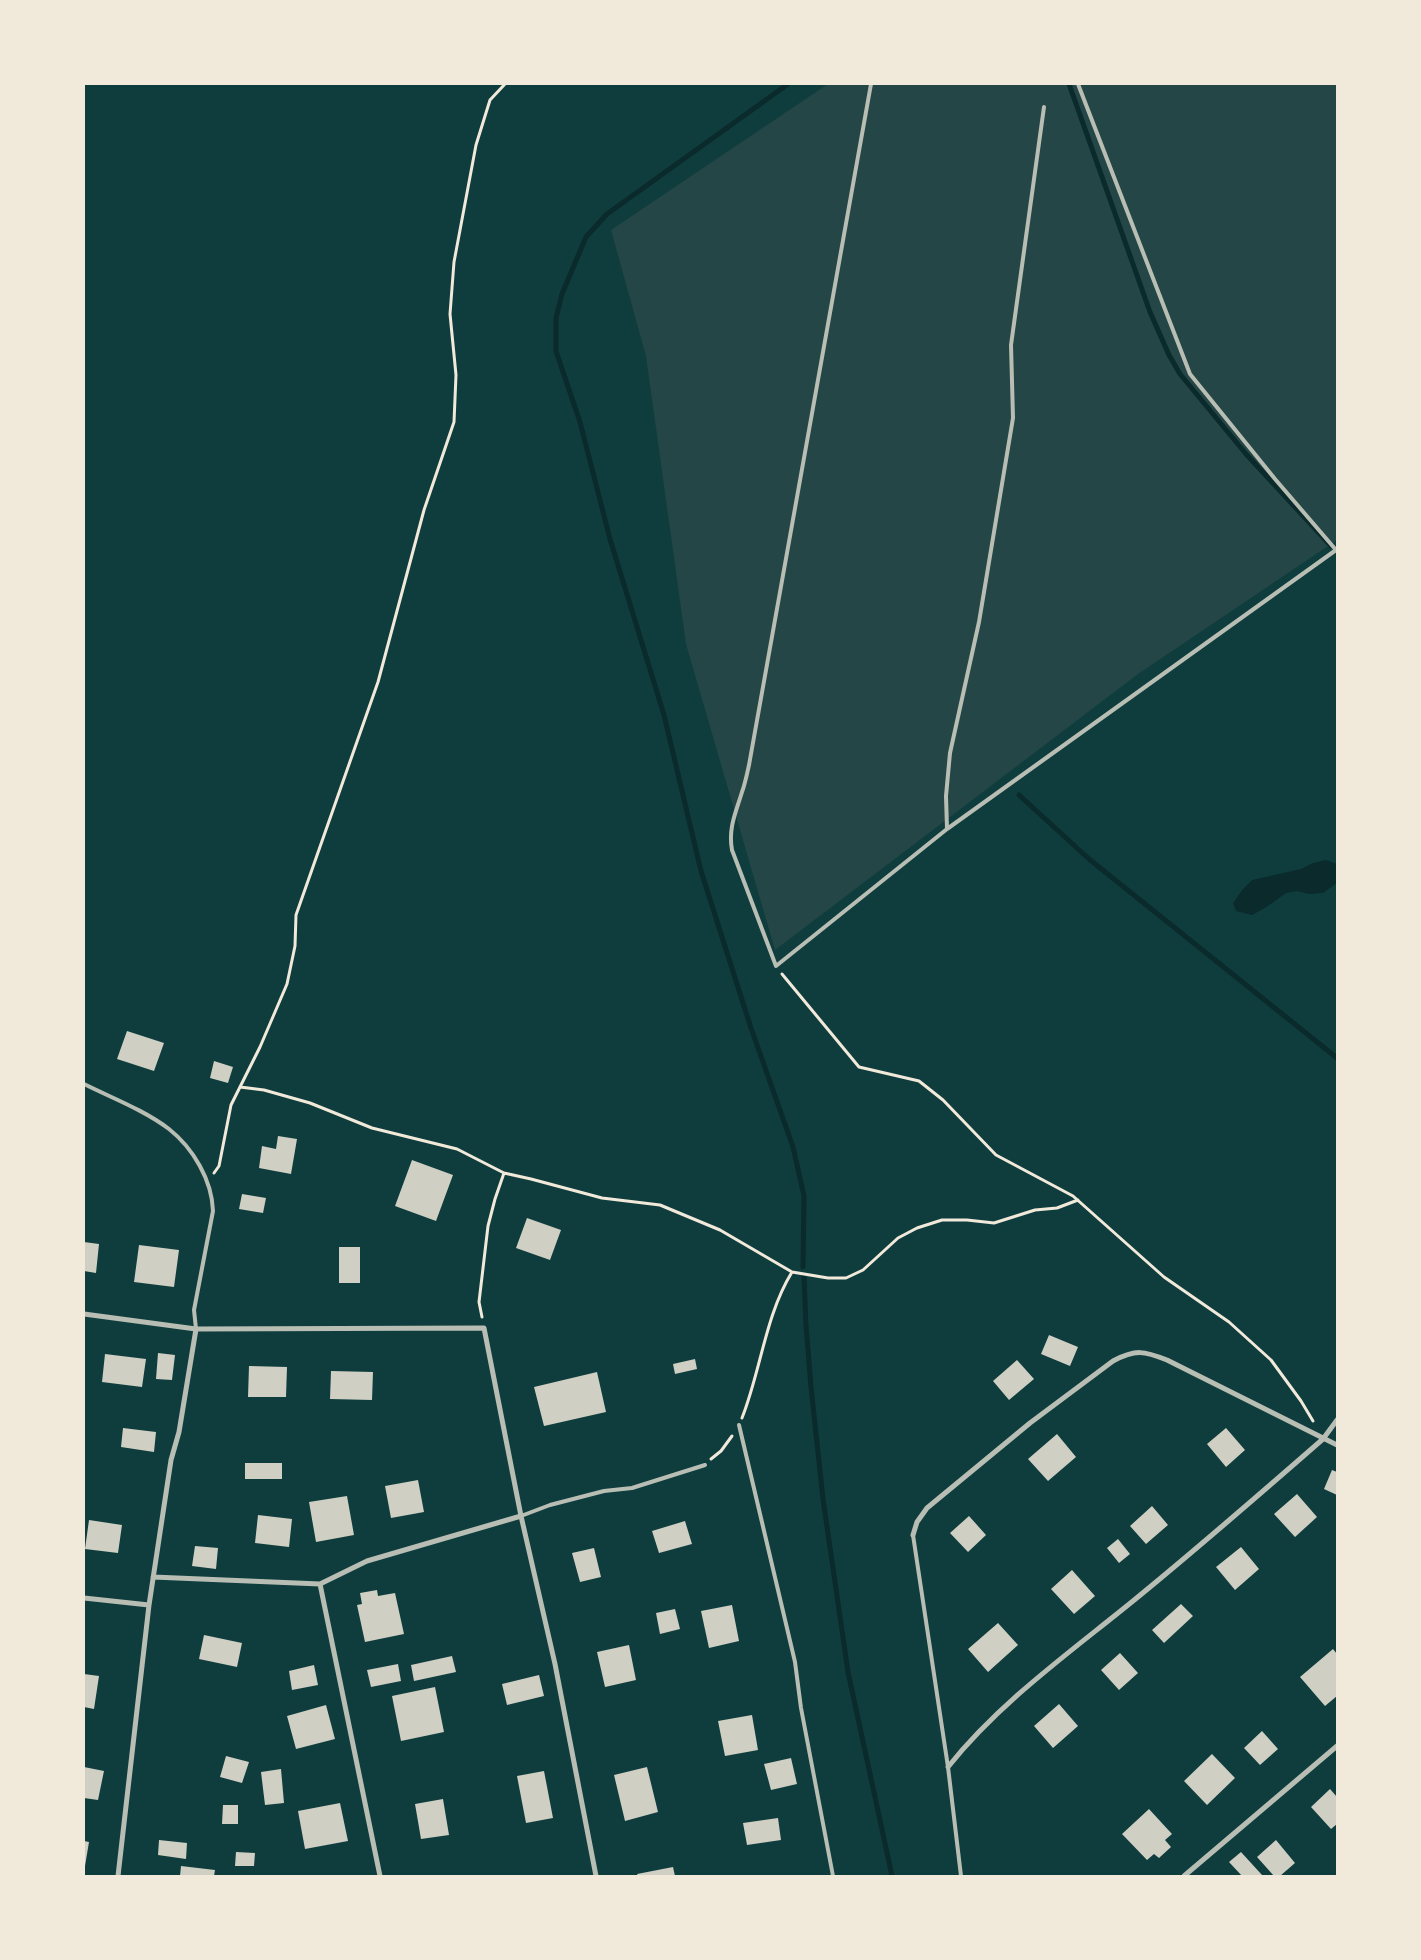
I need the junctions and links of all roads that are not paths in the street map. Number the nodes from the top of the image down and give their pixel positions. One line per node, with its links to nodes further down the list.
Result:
1 (871, 84): 4 (lane)
2 (1078, 84): 4 (lane)
3 (1044, 107): 4 (lane)
4 (947, 829)
5 (84, 1084): 7 (lane)
6 (84, 1314): 7 (street)
7 (196, 1329): 13 (street); 15 (street)
8 (1337, 1420): 10 (street)
9 (739, 1425): 24 (lane)
10 (1323, 1439): 11 (street); 14 (street); 20 (street)
11 (1337, 1445)
12 (705, 1465): 13 (lane)
13 (521, 1516): 16 (street); 23 (street)
14 (913, 1535): 20 (lane)
15 (153, 1577): 16 (street); 18 (street)
16 (320, 1584): 22 (street)
17 (84, 1598): 18 (street)
18 (149, 1605): 21 (street)
19 (1337, 1746): 26 (street)
20 (948, 1767): 25 (lane)
21 (118, 1876)
22 (380, 1876)
23 (596, 1876)
24 (833, 1876)
25 (961, 1876)
26 (1184, 1876)

